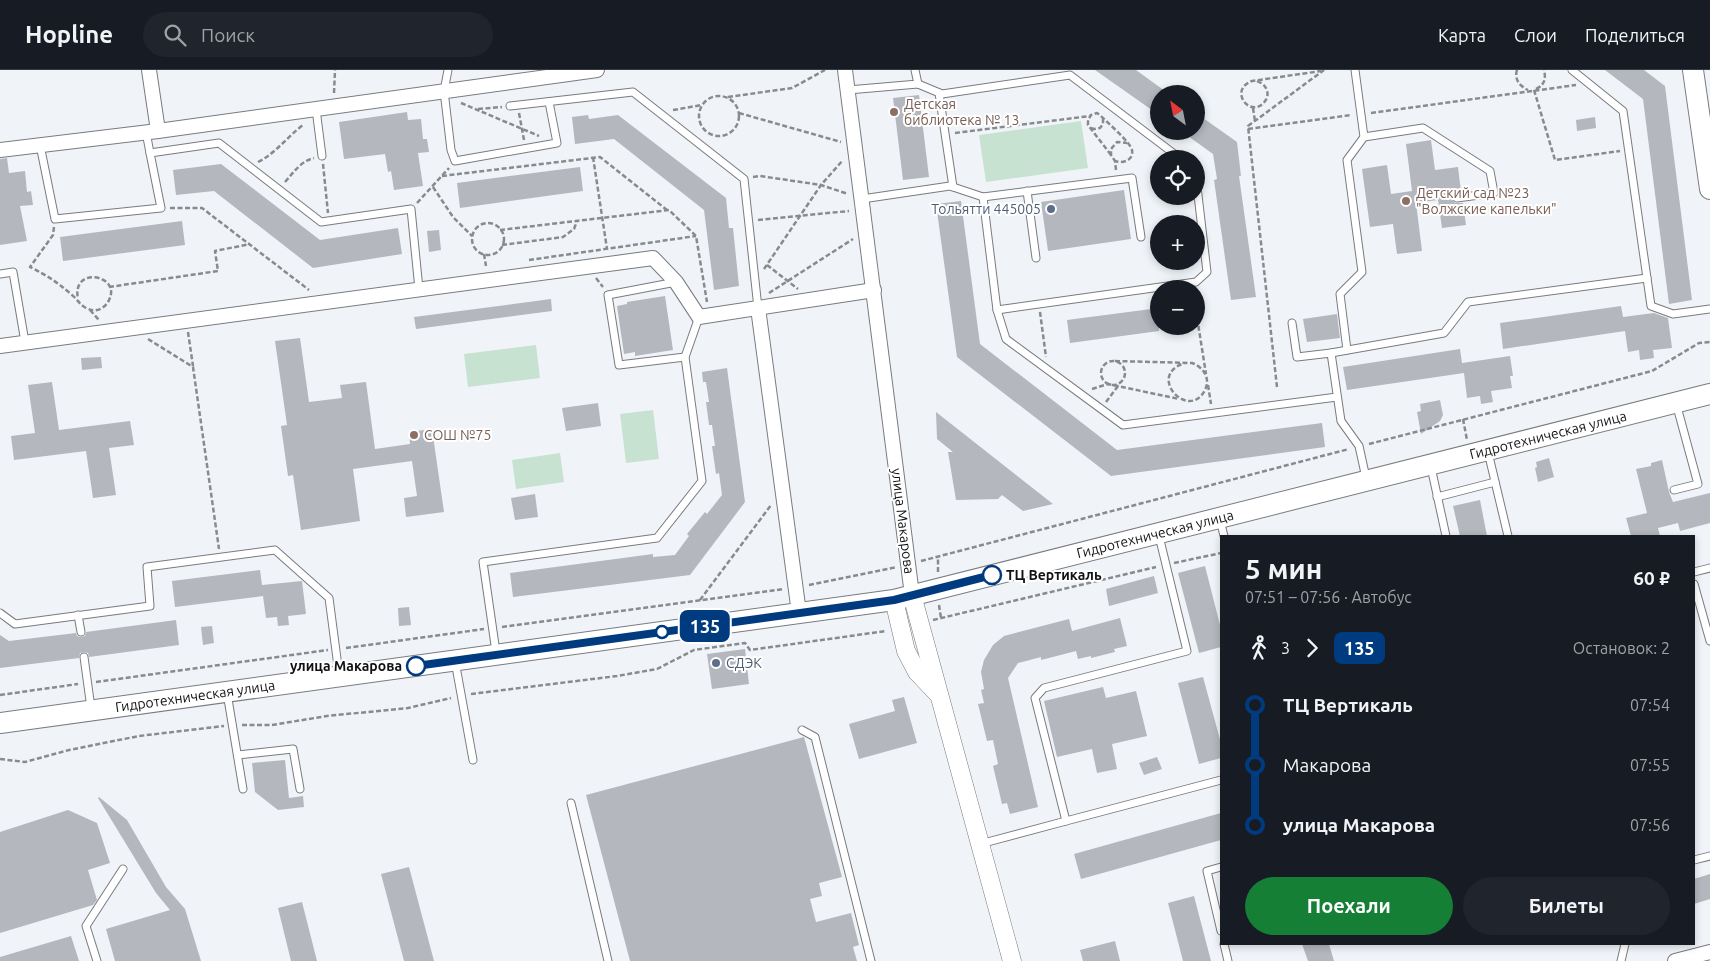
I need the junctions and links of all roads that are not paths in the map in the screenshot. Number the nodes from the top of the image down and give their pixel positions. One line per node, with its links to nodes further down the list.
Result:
1 (149, 70): 16 (street)
2 (448, 70): 12 (lane)
3 (597, 70): 12 (street)
4 (845, 70): 10 (street, улица Макарова)
5 (915, 70): 9 (lane)
6 (1355, 70): 17 (lane)
7 (1572, 70): 33 (lane)
8 (1696, 72): 24 (main road)
9 (918, 84): 10 (lane); 11 (lane)
10 (848, 90): 28 (street, улица Макарова)
11 (939, 92): 20 (lane); 23 (lane)
12 (445, 95): 13 (lane); 15 (street)
13 (550, 102): 14 (lane); 37 (lane)
14 (514, 106)
15 (317, 114): 16 (street); 22 (lane)
16 (152, 132): 18 (street); 21 (lane)
17 (1364, 137): 27 (lane); 44 (lane)
18 (40, 145): 19 (street); 21 (lane)
19 (0, 150)
20 (1169, 150)
21 (150, 153): 35 (lane)
22 (322, 156)
23 (953, 187): 26 (lane); 28 (lane)
24 (1710, 189)
25 (1027, 191): 26 (lane); 30 (lane); 31 (lane)
26 (982, 197): 39 (lane)
27 (1457, 198)
28 (863, 205): 36 (street, улица Макарова)
29 (1199, 205): 39 (lane)
30 (1141, 237)
31 (1036, 258)
32 (0, 274): 42 (lane)
33 (1647, 278): 38 (lane); 44 (lane)
34 (676, 282): 35 (street); 40 (street); 46 (lane)
35 (419, 289): 42 (street)
36 (874, 290): 37 (street); 63 (street, улица Макарова)
37 (758, 308): 40 (street); 65 (street)
38 (1710, 309)
39 (997, 310): 48 (lane)
40 (704, 316): 46 (lane)
41 (1292, 323): 45 (lane)
42 (25, 342): 43 (street)
43 (0, 346)
44 (1347, 350): 45 (lane)
45 (1331, 353): 48 (lane)
46 (685, 357): 69 (lane)
47 (1710, 394): 49 (main road, Гидротехническая улица)
48 (1337, 397): 52 (lane)
49 (1676, 403): 50 (main road, Гидротехническая улица); 54 (lane)
50 (1488, 450): 51 (main road, Гидротехническая улица); 53 (lane)
51 (1430, 464): 52 (main road, Гидротехническая улица); 55 (lane)
52 (1367, 481): 56 (main road, Гидротехническая улица)
53 (1495, 482): 55 (lane); 59 (lane)
54 (1674, 490)
55 (1437, 497): 58 (lane)
56 (1222, 527): 57 (main road, Гидротехническая улица)
57 (1158, 533): 63 (main road, Гидротехническая улица); 84 (lane)
58 (1446, 535)
59 (1508, 535)
60 (1710, 568): 61 (lane)
61 (1695, 572)
62 (1695, 588): 68 (lane)
63 (903, 597): 65 (main road, Гидротехническая улица); 74 (street); 74 (street)
64 (0, 613): 66 (lane)
65 (799, 613): 69 (main road, Гидротехническая улица)
66 (78, 615): 67 (lane); 72 (lane)
67 (81, 632)
68 (1710, 641)
69 (496, 655): 71 (main road, Гидротехническая улица)
70 (84, 658): 75 (lane)
71 (454, 661): 72 (main road, Гидротехническая улица); 79 (lane)
72 (339, 677): 73 (main road, Гидротехническая улица)
73 (227, 692): 75 (main road, Гидротехническая улица); 78 (lane)
74 (939, 696): 85 (street)
75 (91, 710): 76 (main road, Гидротехническая улица)
76 (0, 723)
77 (802, 730): 96 (lane)
78 (238, 755): 81 (lane); 82 (lane)
79 (473, 760)
80 (1220, 780): 84 (lane)
81 (300, 789)
82 (243, 790)
83 (570, 804): 95 (lane)
84 (1066, 820): 85 (lane)
85 (979, 844): 97 (street)
86 (1710, 856): 87 (lane)
87 (1695, 860)
88 (1220, 867): 90 (lane)
89 (123, 869): 94 (lane)
90 (1220, 927)
91 (1224, 945): 98 (lane)
92 (1625, 945): 99 (lane)
93 (1710, 952): 100 (street)
94 (97, 961)
95 (608, 961)
96 (871, 961)
97 (1012, 961)
98 (1228, 961)
99 (1621, 961)
100 (1674, 961)

